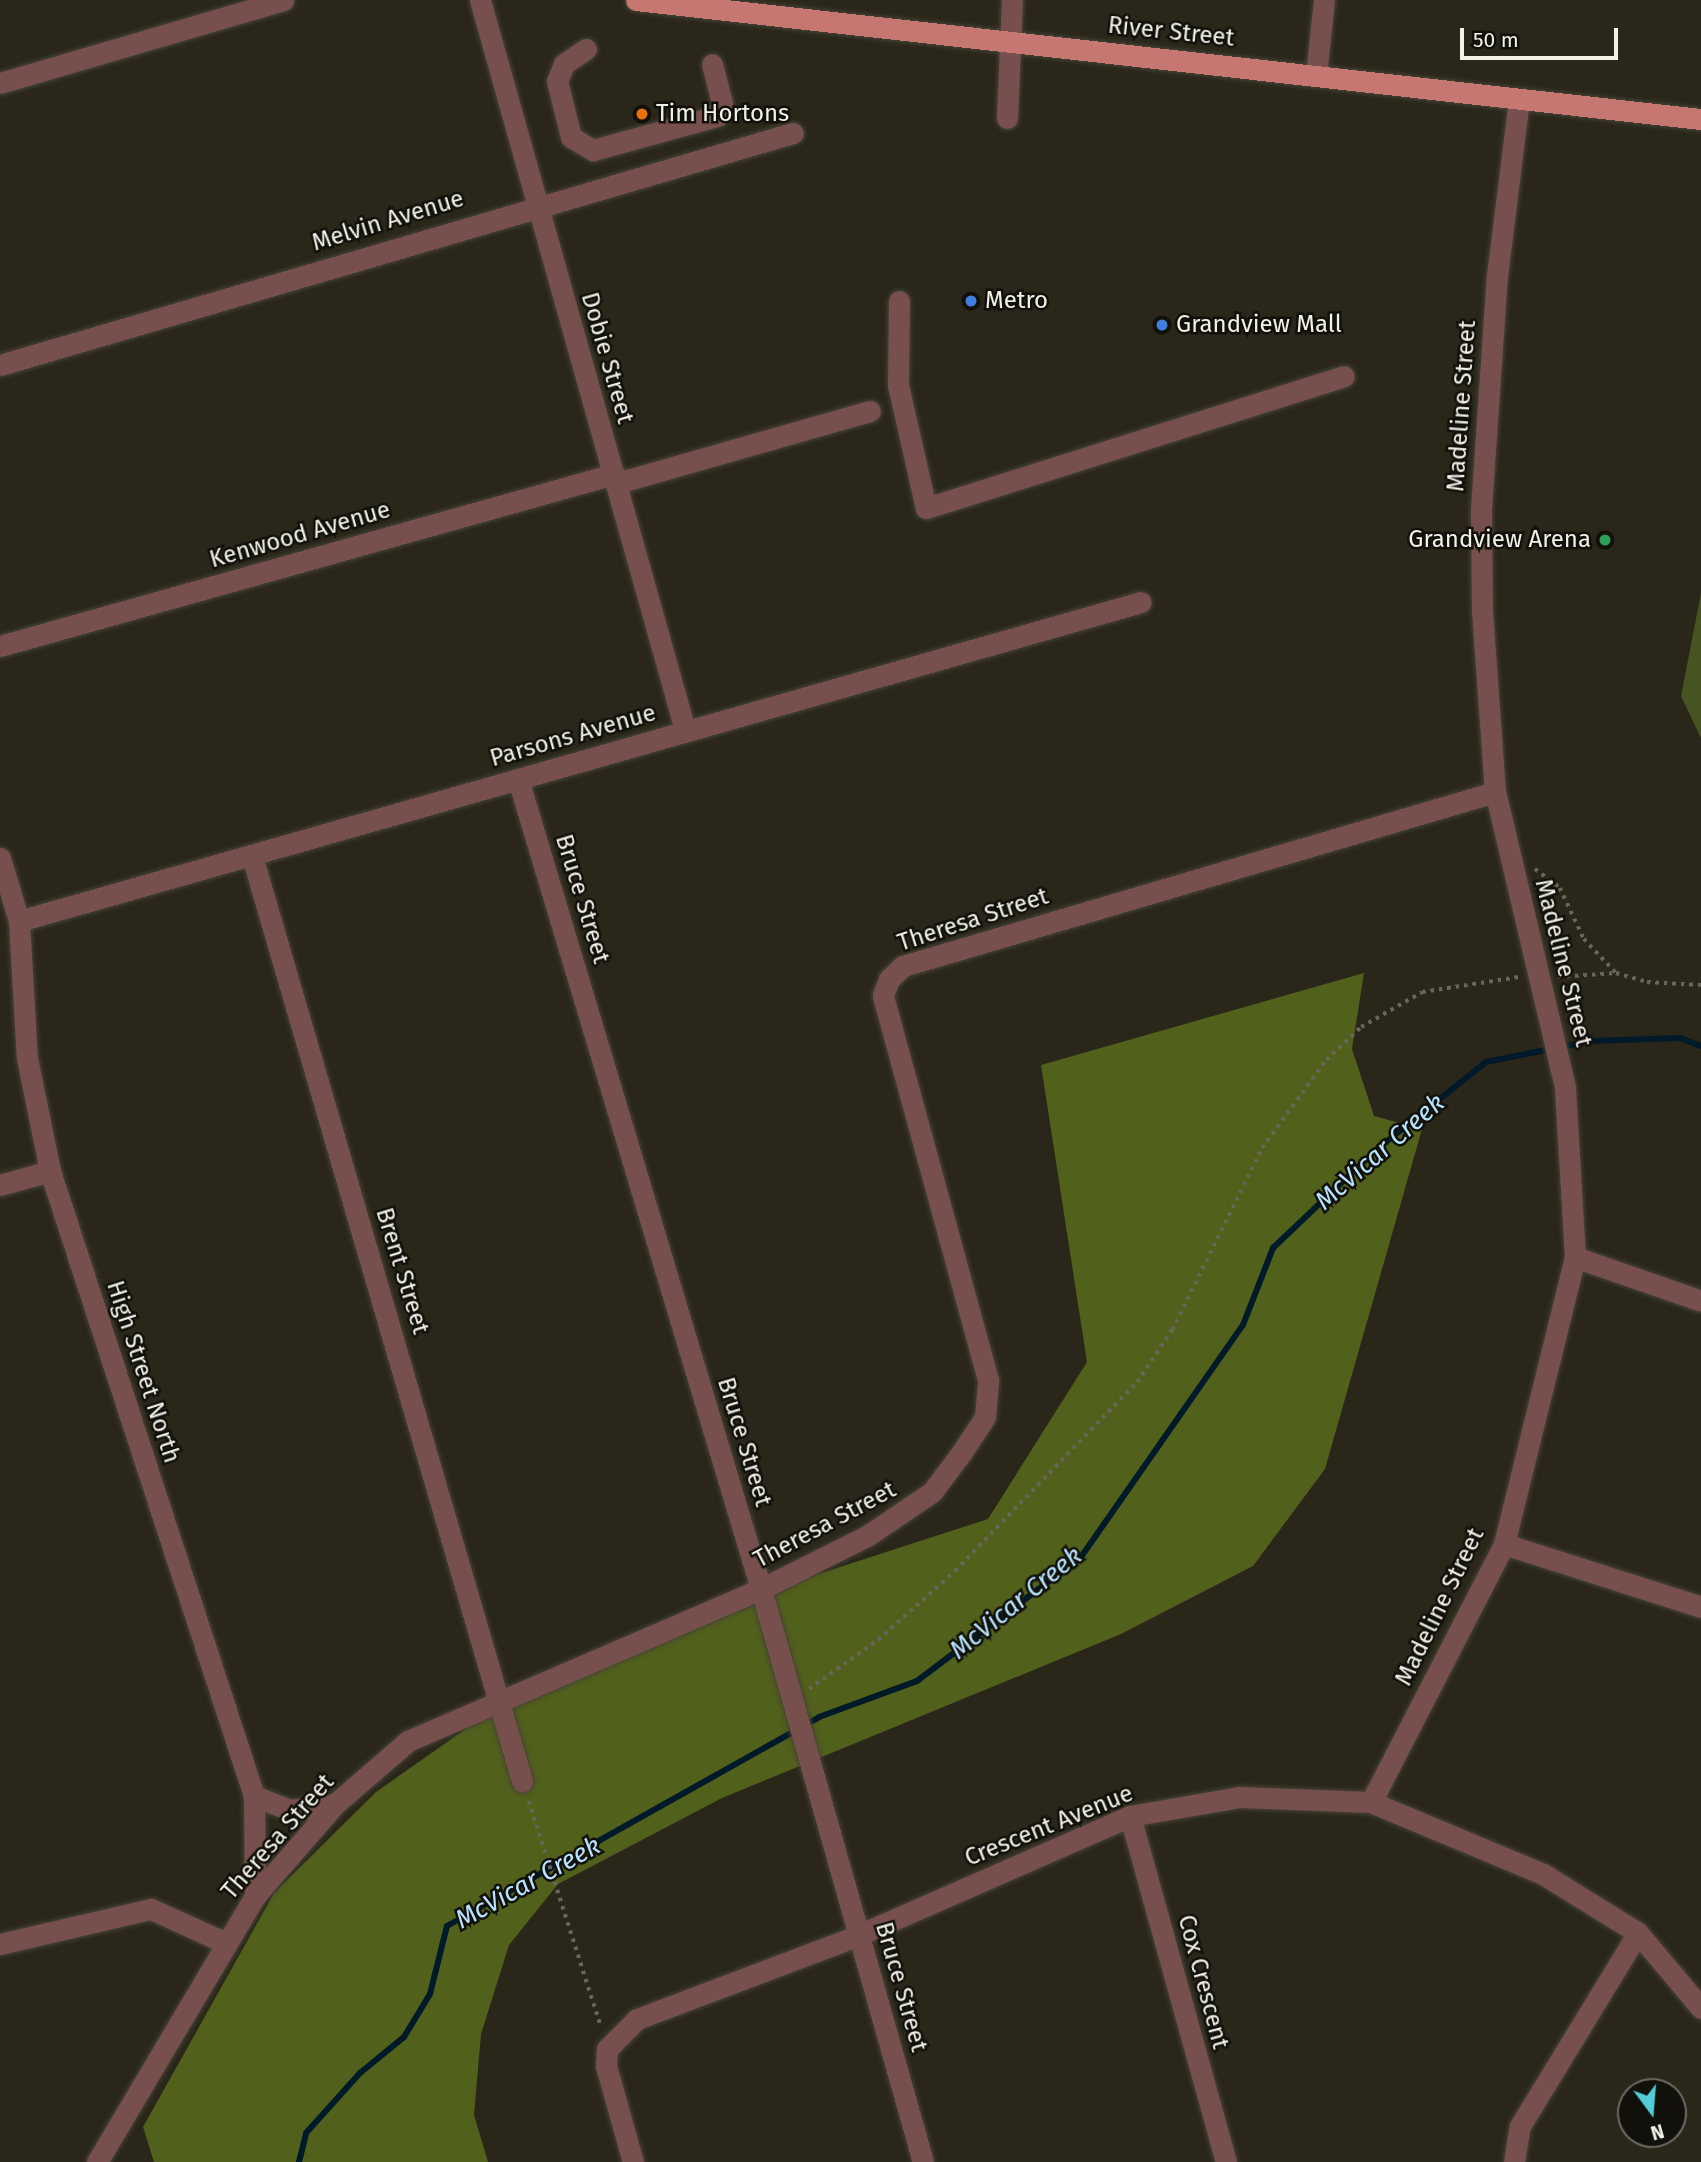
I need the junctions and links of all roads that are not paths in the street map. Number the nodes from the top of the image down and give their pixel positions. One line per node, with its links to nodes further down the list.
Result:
1 (283, 0): 10 (street)
2 (480, 0): 15 (street, Dobie Street)
3 (636, 0): 6 (main road, River Street)
4 (1012, 0): 6 (street)
5 (1324, 0): 9 (street)
6 (1008, 40): 9 (main road, River Street); 12 (street)
7 (586, 49): 8 (street)
8 (712, 64)
9 (1316, 75): 11 (main road, River Street)
10 (0, 83)
11 (1519, 99): 13 (main road, River Street); 25 (street, Madeline Street)
12 (1007, 118)
13 (1701, 119)
14 (793, 133): 15 (street, Melvin Avenue)
15 (535, 205): 17 (street, Melvin Avenue); 20 (street, Dobie Street)
16 (900, 301): 18 (street)
17 (0, 365)
18 (1344, 376)
19 (870, 411): 20 (street, Kenwood Avenue)
20 (615, 478): 22 (street, Kenwood Avenue); 23 (street, Dobie Street)
21 (1141, 602): 23 (street, Parsons Avenue)
22 (0, 646)
23 (685, 730): 24 (street, Parsons Avenue)
24 (518, 779): 26 (street, Parsons Avenue); 34 (street, Bruce Street)
25 (1495, 792): 31 (street, Madeline Street); 34 (street, Theresa Street)
26 (252, 856): 28 (street, Parsons Avenue); 36 (street, Brent Street)
27 (0, 858): 28 (street, High Street North)
28 (19, 921): 29 (street, High Street North)
29 (50, 1171): 30 (street); 38 (street, High Street North)
30 (0, 1185)
31 (1575, 1257): 32 (street); 33 (street, Madeline Street)
32 (1701, 1301)
33 (1504, 1544): 35 (street); 39 (street, Madeline Street)
34 (761, 1590): 36 (street, Theresa Street); 44 (street, Bruce Street)
35 (1701, 1607)
36 (503, 1701): 37 (street, Brent Street); 40 (street, Theresa Street)
37 (522, 1781)
38 (254, 1796): 40 (street); 42 (street, High Street North)
39 (1371, 1802): 41 (street, Crescent Avenue); 43 (street, Crescent Avenue)
40 (334, 1805): 42 (street, Theresa Street)
41 (1130, 1816): 44 (street, Crescent Avenue); 51 (street, Cox Crescent)
42 (255, 1896): 45 (street, Theresa Street)
43 (1638, 1933): 47 (street, Crescent Avenue); 52 (street)
44 (859, 1935): 49 (street, Crescent Avenue); 50 (street, Bruce Street)
45 (226, 1943): 46 (street); 48 (street, Theresa Street)
46 (0, 1944)
47 (1701, 2008)
48 (97, 2162)
49 (634, 2162)
50 (923, 2162)
51 (1226, 2162)
52 (1514, 2162)

